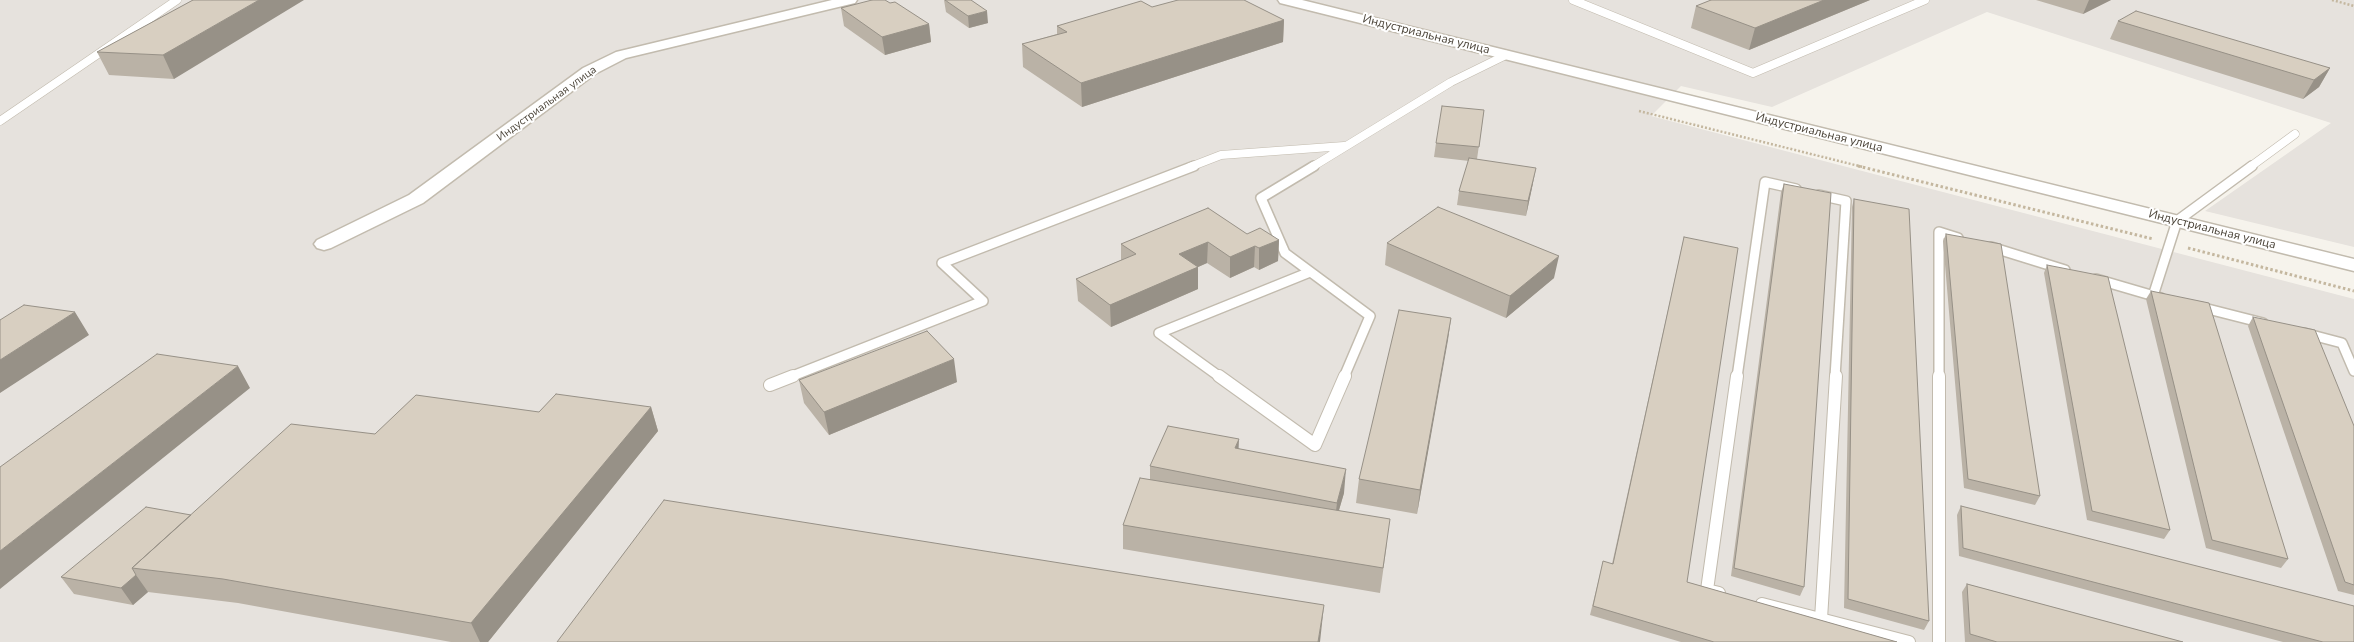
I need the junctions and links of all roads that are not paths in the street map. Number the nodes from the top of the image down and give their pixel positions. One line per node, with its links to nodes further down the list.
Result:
1 (177, 0): 7 (lane)
2 (850, 0): 11 (street, Индустриальная улица)
3 (1285, 0): 6 (street, Индустриальная улица)
4 (1573, 0): 5 (lane)
5 (1925, 0)
6 (1506, 55): 9 (lane); 10 (street, Индустриальная улица)
7 (0, 120)
8 (2295, 134): 10 (lane)
9 (1347, 146): 13 (lane); 20 (lane)
10 (2177, 221): 12 (street, Индустриальная улица); 14 (lane)
11 (324, 244)
12 (2354, 265)
13 (1310, 272): 13 (lane)
14 (2153, 296): 15 (lane); 25 (lane)
15 (2172, 300)
16 (2190, 305): 17 (lane)
17 (2276, 326)
18 (2295, 331): 19 (lane)
19 (2354, 371)
20 (770, 385)
21 (1726, 595): 23 (lane)
22 (1755, 602): 23 (lane)
23 (1821, 619): 24 (lane)
24 (1909, 642)
25 (1939, 642)

